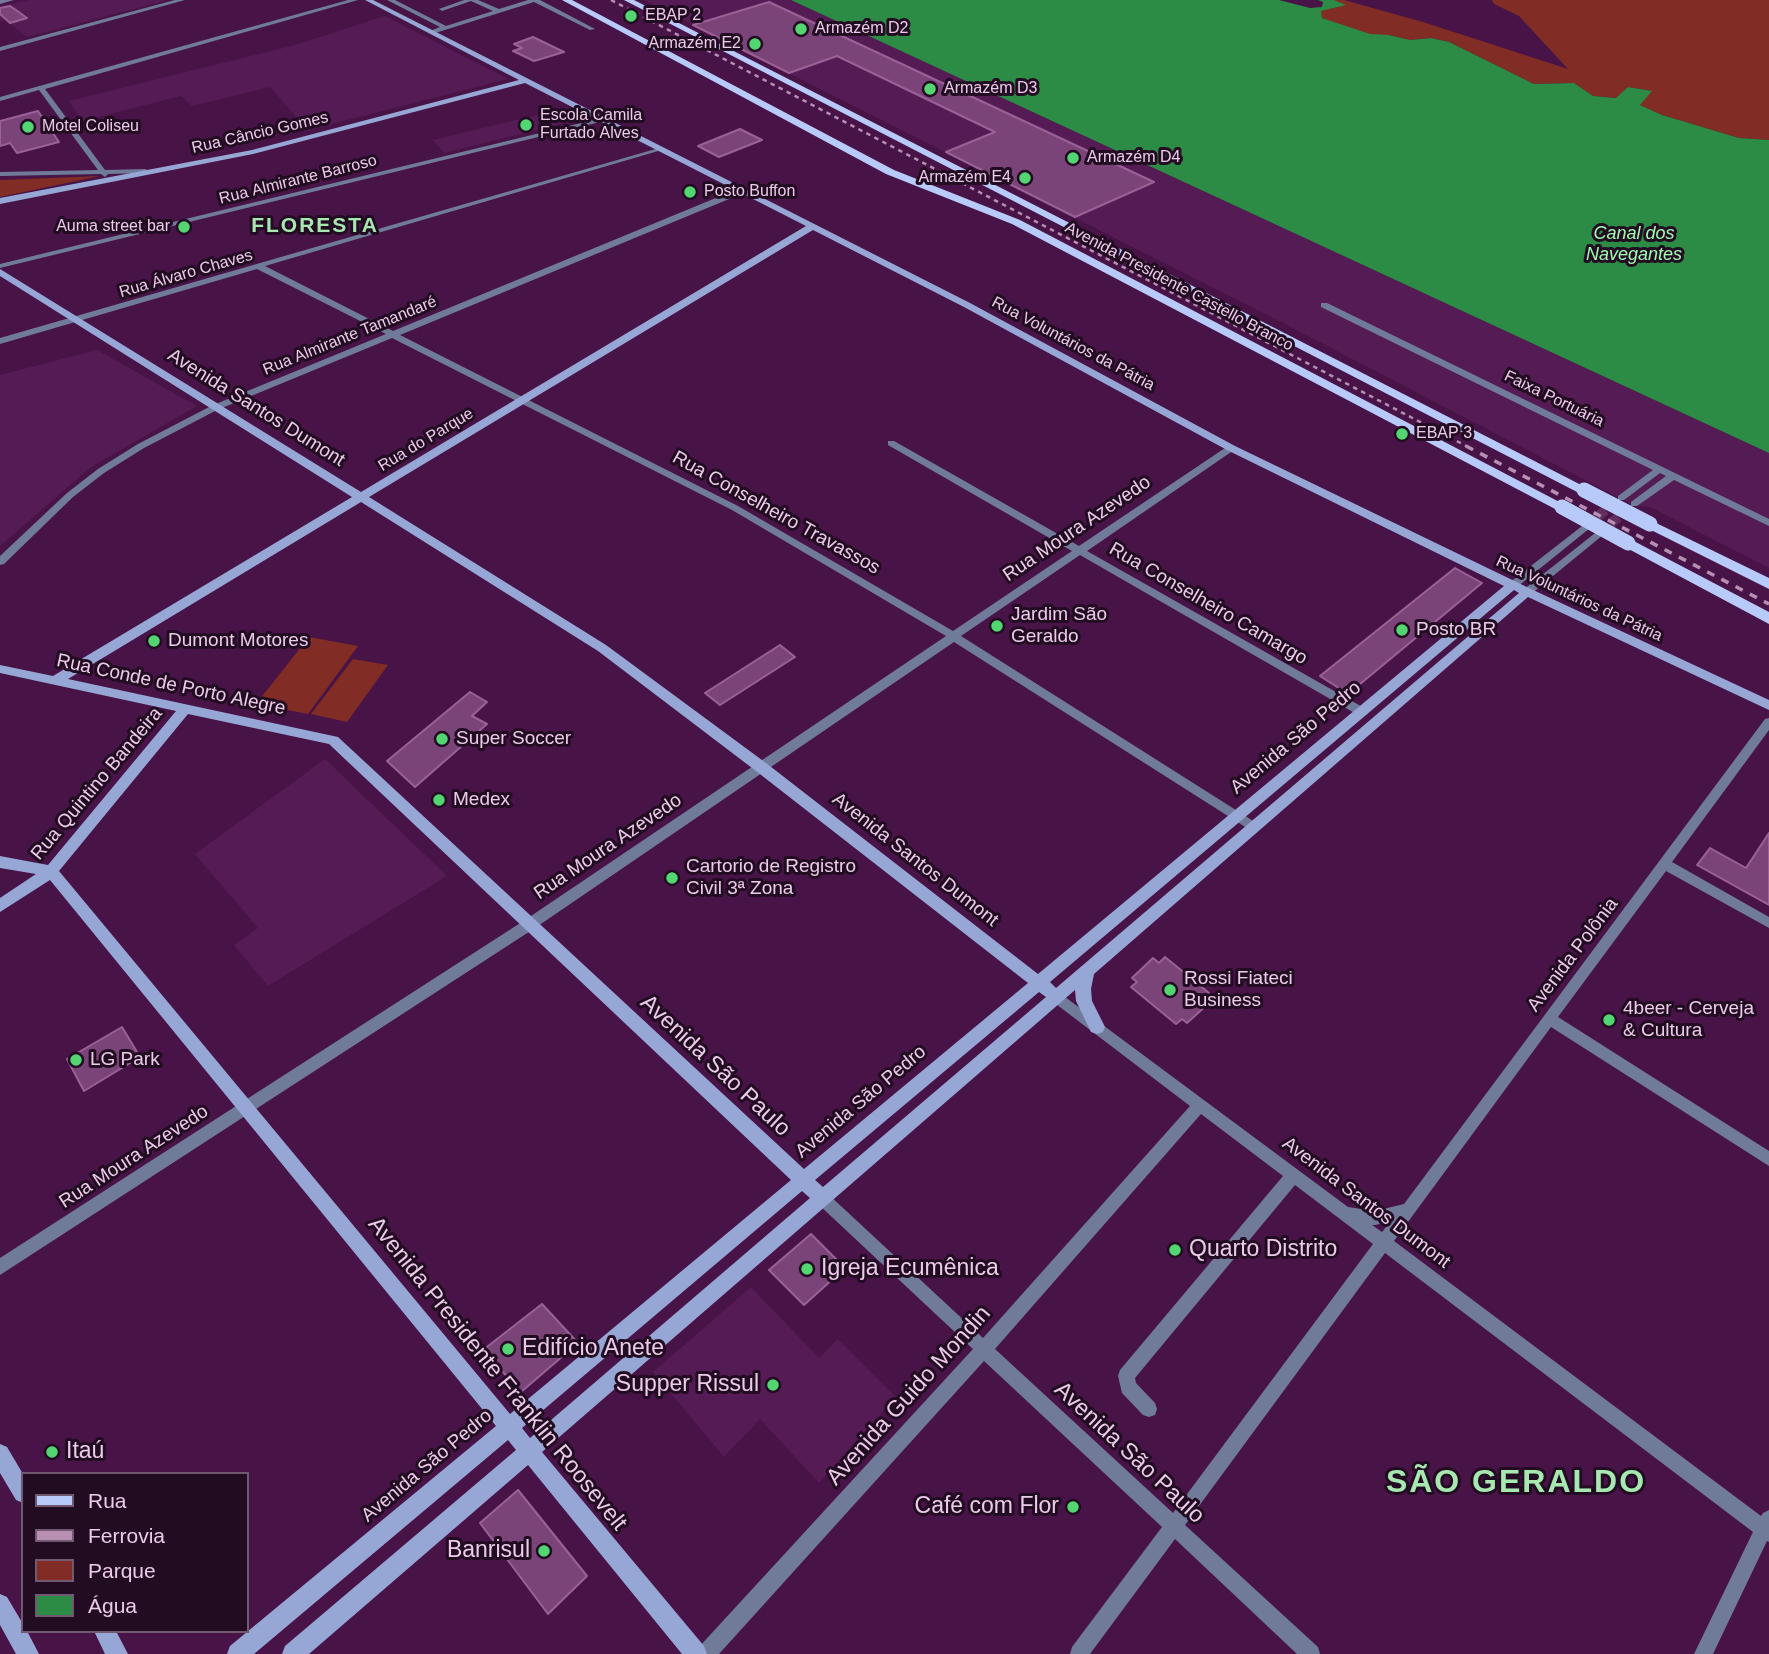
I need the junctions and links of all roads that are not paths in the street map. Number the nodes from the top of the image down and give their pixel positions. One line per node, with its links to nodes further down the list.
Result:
1 (12, 0): 10 (street)
2 (183, 0): 16 (street)
3 (355, 0): 18 (street)
4 (368, 0): 15 (street, Rua Voluntários da Pátria)
5 (390, 0): 13 (street)
6 (471, 0): 11 (street); 12 (street)
7 (534, 0): 12 (street); 14 (street)
8 (566, 0): 51 (main road, Avenida Presidente Castello Branco, bridge)
9 (628, 0): 48 (main road, Avenida Presidente Castello Branco, bridge)
10 (0, 2)
11 (442, 9)
12 (498, 12): 13 (street)
13 (446, 28): 15 (street)
14 (592, 29)
15 (432, 32): 17 (street, Rua Voluntários da Pátria)
16 (0, 49)
17 (524, 81): 20 (street, Rua Voluntários da Pátria); 23 (street, Rua Câncio Gomes)
18 (41, 88): 19 (street); 23 (street)
19 (0, 99)
20 (602, 120): 21 (street, Rua Voluntários da Pátria); 27 (street, Rua Almirante Barroso)
21 (661, 149): 24 (street, Rua Voluntários da Pátria); 28 (street, Rua Álvaro Chaves)
22 (0, 174): 23 (street)
23 (105, 175): 25 (street, Rua Câncio Gomes)
24 (743, 190): 26 (street, Rua Voluntários da Pátria); 32 (street, Rua Almirante Tamandaré)
25 (0, 201)
26 (813, 226): 34 (street, Rua do Parque); 37 (street, Rua Voluntários da Pátria)
27 (0, 266)
28 (261, 267): 31 (street, Rua Álvaro Chaves); 32 (street, Rua Conselheiro Travassos)
29 (0, 272): 31 (street, Avenida Santos Dumont)
30 (1324, 304): 38 (street, Faixa Portuária)
31 (77, 321): 33 (street, Rua Álvaro Chaves); 35 (street, Avenida Santos Dumont)
32 (396, 334): 34 (street, Rua Conselheiro Travassos); 35 (street, Rua Almirante Tamandaré)
33 (0, 341)
34 (523, 400): 40 (street, Rua do Parque); 52 (street, Rua Conselheiro Travassos)
35 (214, 408): 40 (street, Avenida Santos Dumont); 47 (street, Rua Almirante Tamandaré)
36 (891, 443): 46 (street, Rua Conselheiro Camargo)
37 (1231, 448): 46 (street, Rua Moura Azevedo); 49 (street, Rua Voluntários da Pátria)
38 (1660, 469): 39 (street, Faixa Portuária); 41 (street)
39 (1674, 476): 42 (street); 43 (street, Faixa Portuária)
40 (360, 498): 54 (street, Rua do Parque); 60 (street, Avenida Santos Dumont)
41 (1621, 498)
42 (1634, 504)
43 (1769, 523)
44 (1586, 526): 49 (street)
45 (1599, 533): 50 (street)
46 (1079, 550): 52 (street, Rua Moura Azevedo); 57 (street, Rua Conselheiro Camargo)
47 (0, 562)
48 (1769, 584)
49 (1513, 585): 50 (street, Rua Voluntários da Pátria); 57 (street, Avenida São Pedro)
50 (1527, 592): 55 (street, Rua Voluntários da Pátria); 62 (street, Avenida São Pedro)
51 (1769, 619)
52 (953, 636): 60 (street, Rua Moura Azevedo); 61 (street, Rua Conselheiro Travassos)
53 (0, 670): 54 (street, Rua Conde de Porto Alegre)
54 (56, 680): 56 (street, Rua Conde de Porto Alegre)
55 (1769, 705)
56 (186, 708): 59 (street, Rua Conde de Porto Alegre); 65 (street, Rua Quintino Bandeira)
57 (1362, 712): 61 (street, Avenida São Pedro)
58 (1769, 722): 64 (street, Avenida Polônia)
59 (333, 740): 68 (street, Avenida São Paulo)
60 (761, 767): 68 (street, Rua Moura Azevedo); 70 (street, Avenida Santos Dumont)
61 (1237, 817): 62 (street, Rua Conselheiro Travassos); 70 (street, Avenida São Pedro)
62 (1254, 827): 69 (street, Avenida São Pedro)
63 (0, 862): 65 (street)
64 (1664, 864): 67 (street); 72 (street, Avenida Polônia)
65 (51, 871): 66 (street, Rua Quintino Bandeira); 74 (street, Avenida Presidente Franklin Roosevelt)
66 (0, 906)
67 (1769, 923)
68 (530, 924): 74 (street, Rua Moura Azevedo); 78 (street, Avenida São Paulo)
69 (1087, 971): 71 (street, Avenida São Pedro); 73 (street)
70 (1039, 983): 71 (street, Avenida Santos Dumont); 78 (street, Avenida São Pedro)
71 (1057, 997): 73 (street, Avenida Santos Dumont); 79 (street, Avenida São Pedro)
72 (1549, 1019): 76 (street); 80 (street, Avenida Polônia)
73 (1097, 1027): 75 (street, Avenida Santos Dumont)
74 (243, 1104): 83 (street, Rua Moura Azevedo); 86 (street, Avenida Presidente Franklin Roosevelt)
75 (1200, 1105): 77 (street, Avenida Santos Dumont); 84 (street, Avenida Guido Mondin)
76 (1769, 1159)
77 (1294, 1175): 81 (street, Avenida Santos Dumont); 85 (street)
78 (804, 1180): 79 (street, Avenida São Paulo); 86 (street, Avenida São Pedro)
79 (822, 1199): 84 (street, Avenida São Paulo); 87 (street, Avenida São Pedro)
80 (1407, 1210): 81 (street); 82 (street, Avenida Polônia)
81 (1345, 1214): 82 (street, Avenida Santos Dumont)
82 (1384, 1243): 90 (street, Avenida Polônia); 91 (street, Avenida Santos Dumont)
83 (0, 1267)
84 (984, 1349): 90 (street, Avenida São Paulo); 99 (street, Avenida Guido Mondin)
85 (1149, 1409)
86 (509, 1427): 87 (street, Avenida Presidente Franklin Roosevelt); 96 (street, Avenida São Pedro)
87 (528, 1451): 97 (street, Avenida São Pedro); 98 (street, Avenida Presidente Franklin Roosevelt)
88 (0, 1454): 89 (street)
89 (21, 1490)
90 (1174, 1526): 100 (street, Avenida Polônia); 101 (street, Avenida São Paulo)
91 (1767, 1527): 102 (street)
92 (0, 1604): 94 (street)
93 (105, 1633): 95 (street)
94 (28, 1654)
95 (117, 1654)
96 (238, 1654)
97 (293, 1654)
98 (696, 1654)
99 (706, 1654)
100 (1079, 1654)
101 (1311, 1654)
102 (1703, 1654)

